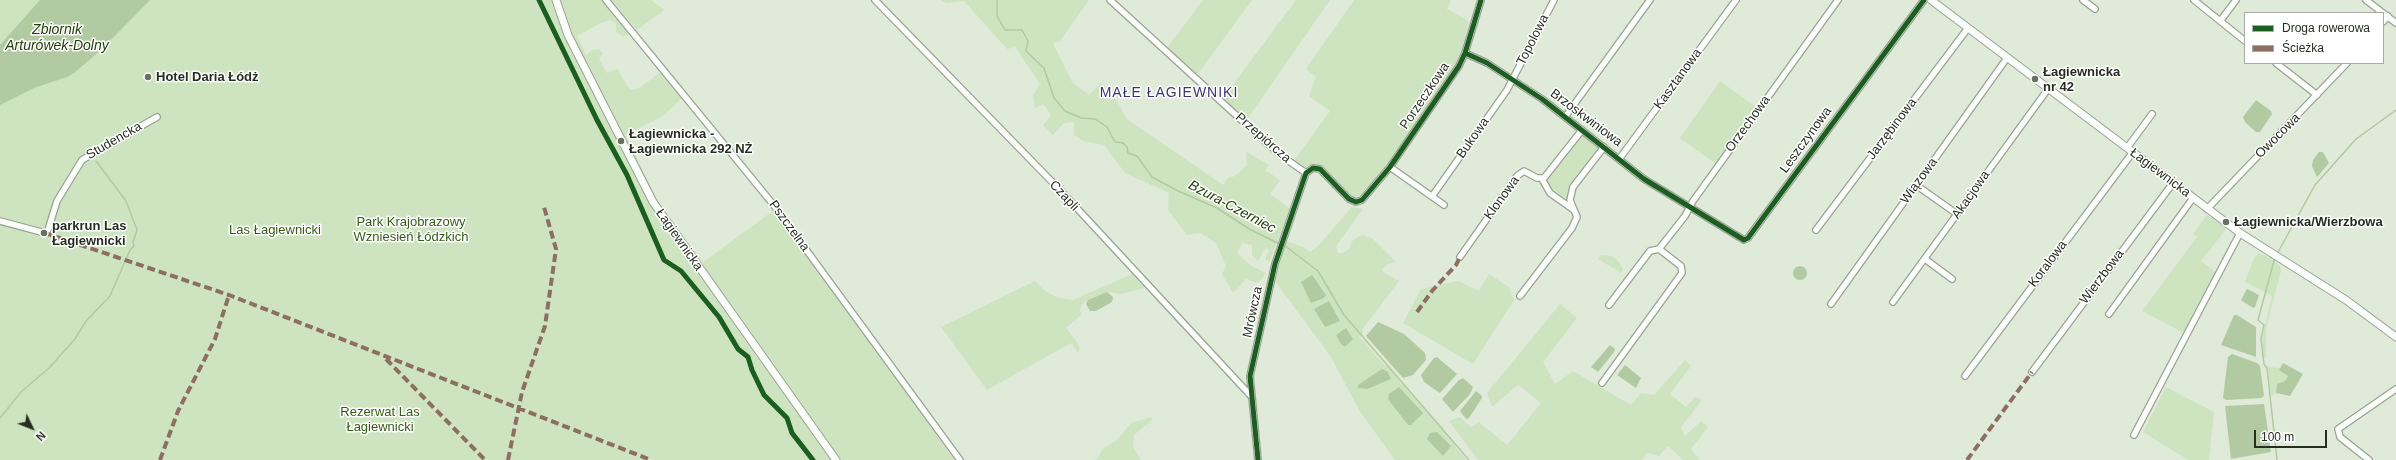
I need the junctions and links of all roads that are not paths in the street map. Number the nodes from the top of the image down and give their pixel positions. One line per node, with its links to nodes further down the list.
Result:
1 (556, 0): 72 (street, Łagiewnicka)
2 (606, 0): 73 (street, Pszczelna)
3 (875, 0): 67 (street, Czapli)
4 (1110, 0): 40 (street, Przepiórcza)
5 (1481, 0): 25 (street, Porzeczkowa)
6 (1554, 0): 29 (street, Topolowa)
7 (1650, 0): 34 (street)
8 (1736, 0): 38 (street, Kasztanowa)
9 (1838, 0): 47 (street, Orzechowa)
10 (1924, 0): 47 (street, Leszczynowa)
11 (1931, 0): 23 (street, Łagiewnicka)
12 (2083, 0): 16 (street)
13 (2194, 0): 20 (street)
14 (2236, 0): 20 (street)
15 (2366, 0): 17 (street)
16 (2095, 9)
17 (2382, 12)
18 (2384, 13): 19 (street)
19 (2388, 16): 21 (street); 22 (street)
20 (2220, 20): 24 (street)
21 (2384, 21)
22 (2396, 23)
23 (1968, 28): 26 (street, Łagiewnicka); 52 (street, Jarzębinowa)
24 (2244, 39)
25 (1465, 53): 29 (street, Brzoskwiniowa); 39 (street, Porzeczkowa)
26 (2007, 58): 30 (street, Łagiewnicka); 43 (street, Wiązowa)
27 (2277, 64): 31 (street)
28 (2346, 64): 31 (street, Owocowa)
29 (1512, 81): 34 (street, Brzoskwiniowa); 44 (street, Bukowa)
30 (2048, 89): 37 (street, Łagiewnicka); 50 (street, Akacjowa)
31 (2317, 95): 48 (street, Owocowa)
32 (2152, 114): 37 (street, Koralowa)
33 (157, 117): 51 (street, Studencka)
34 (1565, 117): 35 (street, Brzoskwiniowa)
35 (1582, 130): 36 (street, Brzoskwiniowa); 41 (street, Klonowa)
36 (1604, 147): 38 (street, Brzoskwiniowa); 49 (street)
37 (2130, 150): 42 (street, Łagiewnicka); 66 (street, Koralowa)
38 (1620, 158): 47 (street, Brzoskwiniowa)
39 (1390, 167): 40 (street, Porzeczkowa); 44 (street)
40 (1306, 173): 65 (street, Mrówcza)
41 (1542, 179): 49 (street); 55 (street, Klonowa)
42 (2173, 183): 45 (street, Łagiewnicka); 64 (street, Wierzbowa)
43 (1916, 185): 50 (street); 60 (street, Wiązowa)
44 (1433, 195): 46 (street)
45 (2193, 198): 48 (street, Łagiewnicka); 62 (street)
46 (1444, 205)
47 (1690, 206): 54 (street, Orzechowa)
48 (2207, 209): 53 (street, Łagiewnicka)
49 (1574, 210): 58 (street)
50 (1957, 214): 56 (street, Akacjowa)
51 (0, 221)
52 (1816, 230)
53 (2240, 233): 63 (street, Łagiewnicka); 71 (street)
54 (1659, 249): 61 (street, Orzechowa); 68 (street)
55 (1460, 256)
56 (1925, 259): 57 (street); 59 (street, Akacjowa)
57 (1952, 279)
58 (1520, 296)
59 (1893, 302)
60 (1831, 304)
61 (1609, 305)
62 (2109, 314)
63 (2396, 337)
64 (2032, 372)
65 (1250, 376): 67 (street); 70 (street, Mrówcza)
66 (1965, 376)
67 (1238, 381): 70 (street, Czapli)
68 (1602, 383)
69 (2396, 389): 75 (street)
70 (1251, 396): 74 (street, Mrówcza)
71 (2134, 436)
72 (836, 460)
73 (960, 460)
74 (1258, 460)
75 (2368, 460)

